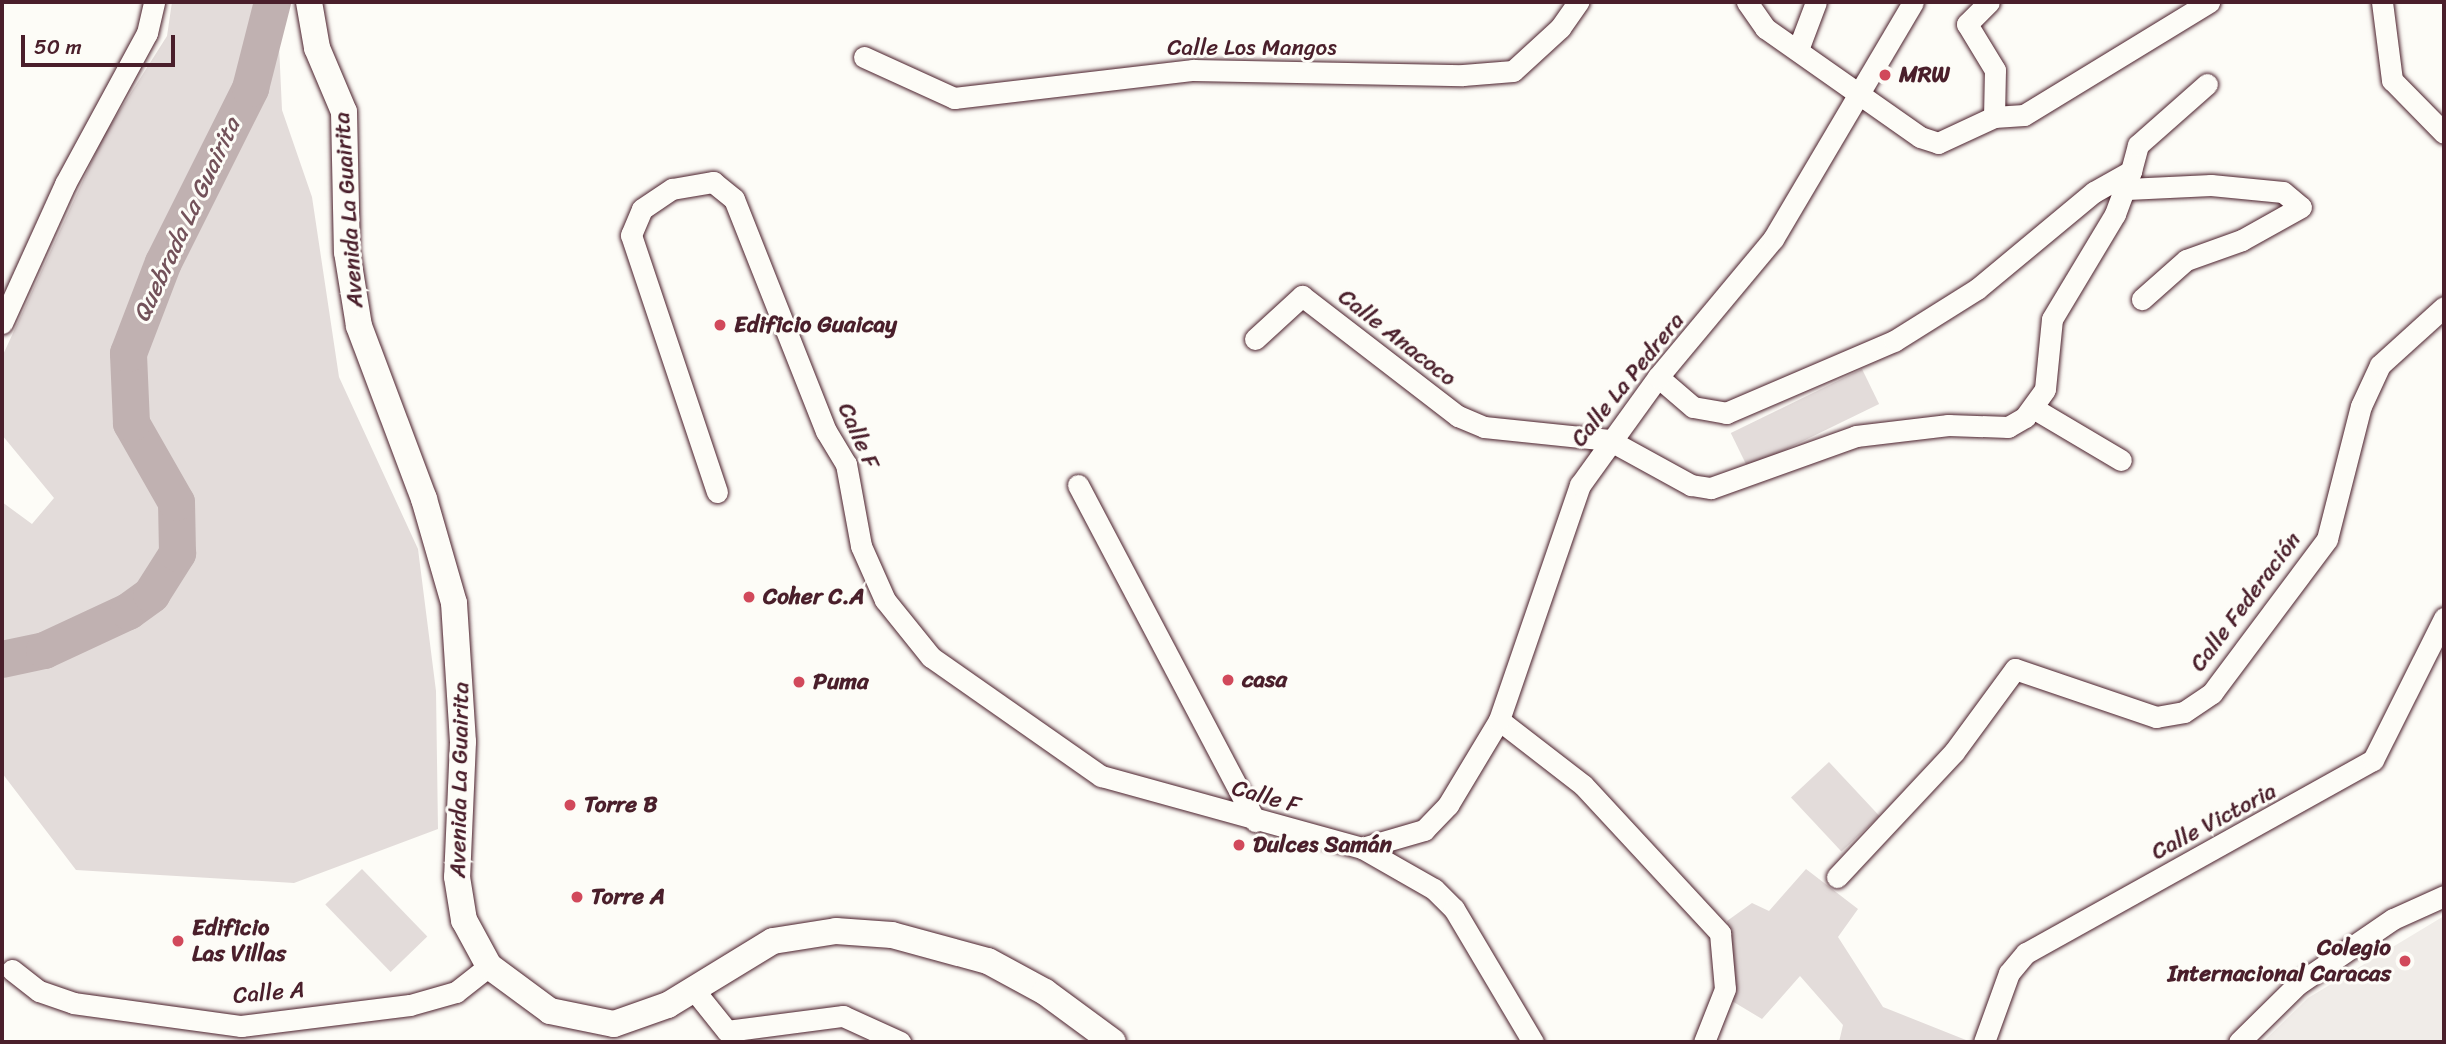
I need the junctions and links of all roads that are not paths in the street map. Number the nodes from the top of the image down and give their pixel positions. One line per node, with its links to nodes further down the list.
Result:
1 (154, 2): 19 (street)
2 (309, 2): 33 (street, Avenida La Guairita)
3 (1577, 2): 11 (street, Calle Los Mangos)
4 (1747, 2): 10 (street)
5 (1816, 2): 10 (street)
6 (1913, 2): 13 (street, Calle La Pedrera)
7 (1989, 2): 14 (street)
8 (2209, 2): 14 (street)
9 (2382, 2): 15 (street)
10 (1799, 47): 13 (street)
11 (864, 57)
12 (2207, 85): 16 (street)
13 (1857, 88): 14 (street); 21 (street, Calle La Pedrera)
14 (1994, 117)
15 (2444, 132)
16 (2129, 180): 17 (street); 21 (street); 22 (street)
17 (2142, 299)
18 (2444, 307): 31 (street, Calle Federación)
19 (2, 323)
20 (1255, 339): 23 (street, Calle Anacoco)
21 (1658, 377): 23 (street, Calle La Pedrera)
22 (2033, 408): 23 (street); 24 (street)
23 (1609, 440): 28 (street, Calle La Pedrera)
24 (2120, 460)
25 (1078, 485): 29 (street)
26 (717, 492): 29 (street, Calle F)
27 (2444, 618): 40 (street, Calle Victoria)
28 (1499, 720): 30 (street, Calle La Pedrera); 39 (street)
29 (1255, 821): 30 (street, Calle F)
30 (1362, 848): 38 (street)
31 (1837, 877)
32 (2444, 896): 41 (street)
33 (489, 966): 34 (street, Calle A); 35 (street, Avenida La Guairita)
34 (12, 970)
35 (694, 990): 36 (street); 37 (street, Avenida La Guairita)
36 (900, 1042)
37 (1114, 1042)
38 (1534, 1042)
39 (1704, 1042)
40 (1983, 1042)
41 (2239, 1042)

